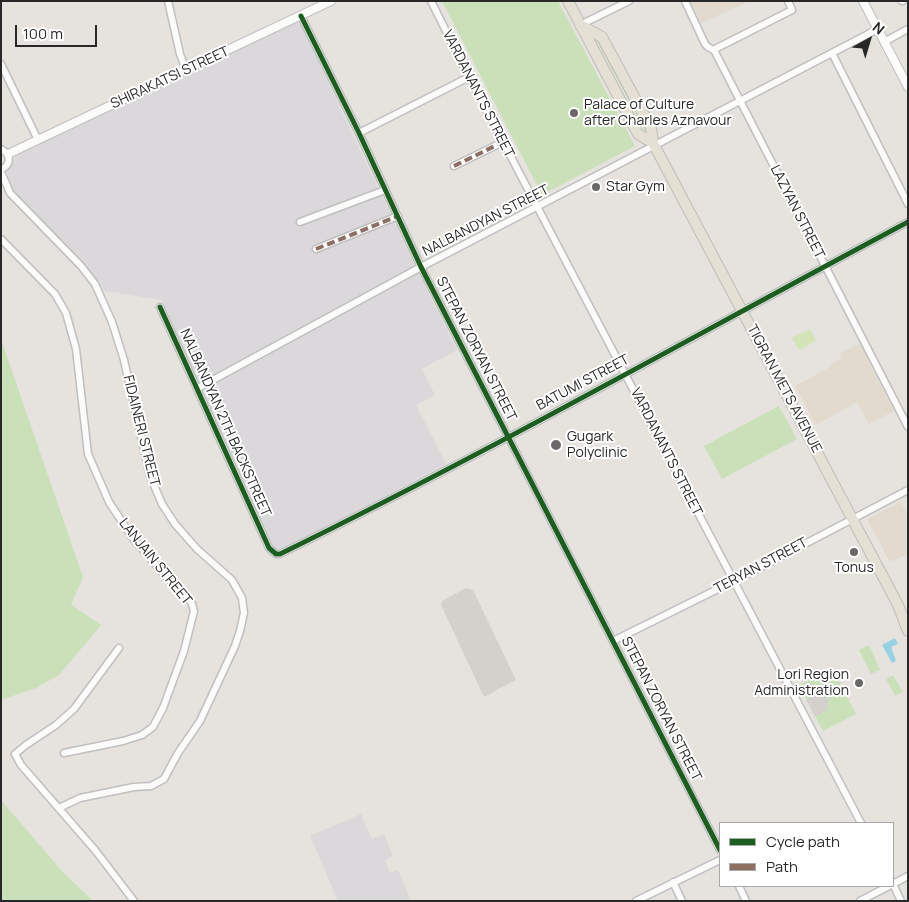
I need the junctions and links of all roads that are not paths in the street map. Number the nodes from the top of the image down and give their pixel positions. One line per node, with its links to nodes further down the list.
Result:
1 (168, 1): 17 (street)
2 (331, 1): 9 (street, SHIRAKATSI STREET)
3 (431, 1): 18 (street, VARDANANTS STREET)
4 (568, 1): 10 (main road)
5 (629, 1): 10 (street)
6 (685, 1): 14 (street, LAZYAN STREET)
7 (788, 1): 14 (street)
8 (864, 1): 12 (street)
9 (301, 16): 17 (street, SHIRAKATSI STREET); 21 (street, STEPAN ZORYAN STREET)
10 (580, 25): 24 (main road, TIGRAN METS AVENUE)
11 (908, 29): 13 (street)
12 (878, 30): 13 (street); 15 (street, NALBANDYAN STREET)
13 (884, 42): 19 (street)
14 (714, 50): 20 (street, LAZYAN STREET)
15 (832, 53): 20 (street, NALBANDYAN STREET); 30 (street)
16 (1, 64): 22 (street)
17 (186, 70): 22 (street, SHIRAKATSI STREET)
18 (468, 77): 21 (street); 23 (street, VARDANANTS STREET)
19 (908, 87)
20 (740, 100): 24 (street, NALBANDYAN STREET); 37 (street, LAZYAN STREET)
21 (359, 133): 29 (street, STEPAN ZORYAN STREET)
22 (38, 140): 26 (street, SHIRAKATSI STREET)
23 (502, 142): 27 (street); 31 (street, VARDANANTS STREET)
24 (654, 145): 31 (street, NALBANDYAN STREET); 40 (main road, TIGRAN METS AVENUE)
25 (1, 149): 26 (street)
26 (8, 154): 28 (street)
27 (454, 166)
28 (1, 170): 54 (street, FIDAINERI STREET)
29 (385, 190): 32 (street, STEPAN ZORYAN STREET); 33 (street)
30 (908, 204)
31 (537, 208): 38 (street, NALBANDYAN STREET); 41 (street, VARDANANTS STREET)
32 (398, 216): 36 (street); 38 (street, STEPAN ZORYAN STREET)
33 (300, 222)
34 (908, 222): 37 (street, BATUMI STREET)
35 (1, 239): 53 (street, LANJAIN STREET)
36 (316, 249)
37 (825, 266): 40 (street, BATUMI STREET); 43 (street, LAZYAN STREET)
38 (421, 267): 42 (street, NALBANDYAN STREET); 44 (street, STEPAN ZORYAN STREET)
39 (160, 307): 42 (street, NALBANDYAN 2TH BACKSTREET)
40 (742, 311): 41 (street, BATUMI STREET); 46 (main road, TIGRAN METS AVENUE)
41 (625, 373): 44 (street, BATUMI STREET); 48 (street, VARDANANTS STREET)
42 (198, 388): 47 (street, NALBANDYAN 2TH BACKSTREET)
43 (908, 427)
44 (508, 436): 47 (street, BATUMI STREET); 51 (street, STEPAN ZORYAN STREET)
45 (908, 490): 46 (street, TERYAN STREET)
46 (852, 518): 48 (street, TERYAN STREET); 49 (main road, TIGRAN METS AVENUE)
47 (269, 548)
48 (733, 582): 51 (street, TERYAN STREET); 55 (street, VARDANANTS STREET)
49 (905, 613): 50 (main road, TIGRAN METS AVENUE)
50 (908, 631)
51 (613, 641): 56 (street, STEPAN ZORYAN STREET)
52 (119, 648): 54 (street)
53 (64, 753)
54 (59, 808): 64 (street)
55 (860, 822)
56 (719, 848)
57 (719, 860): 59 (street)
58 (908, 876): 60 (street)
59 (673, 882): 65 (street); 66 (street)
60 (894, 883)
61 (894, 886): 69 (street)
62 (739, 887): 67 (street)
63 (887, 887): 68 (street)
64 (134, 901)
65 (636, 901)
66 (682, 901)
67 (746, 901)
68 (860, 901)
69 (901, 901)

